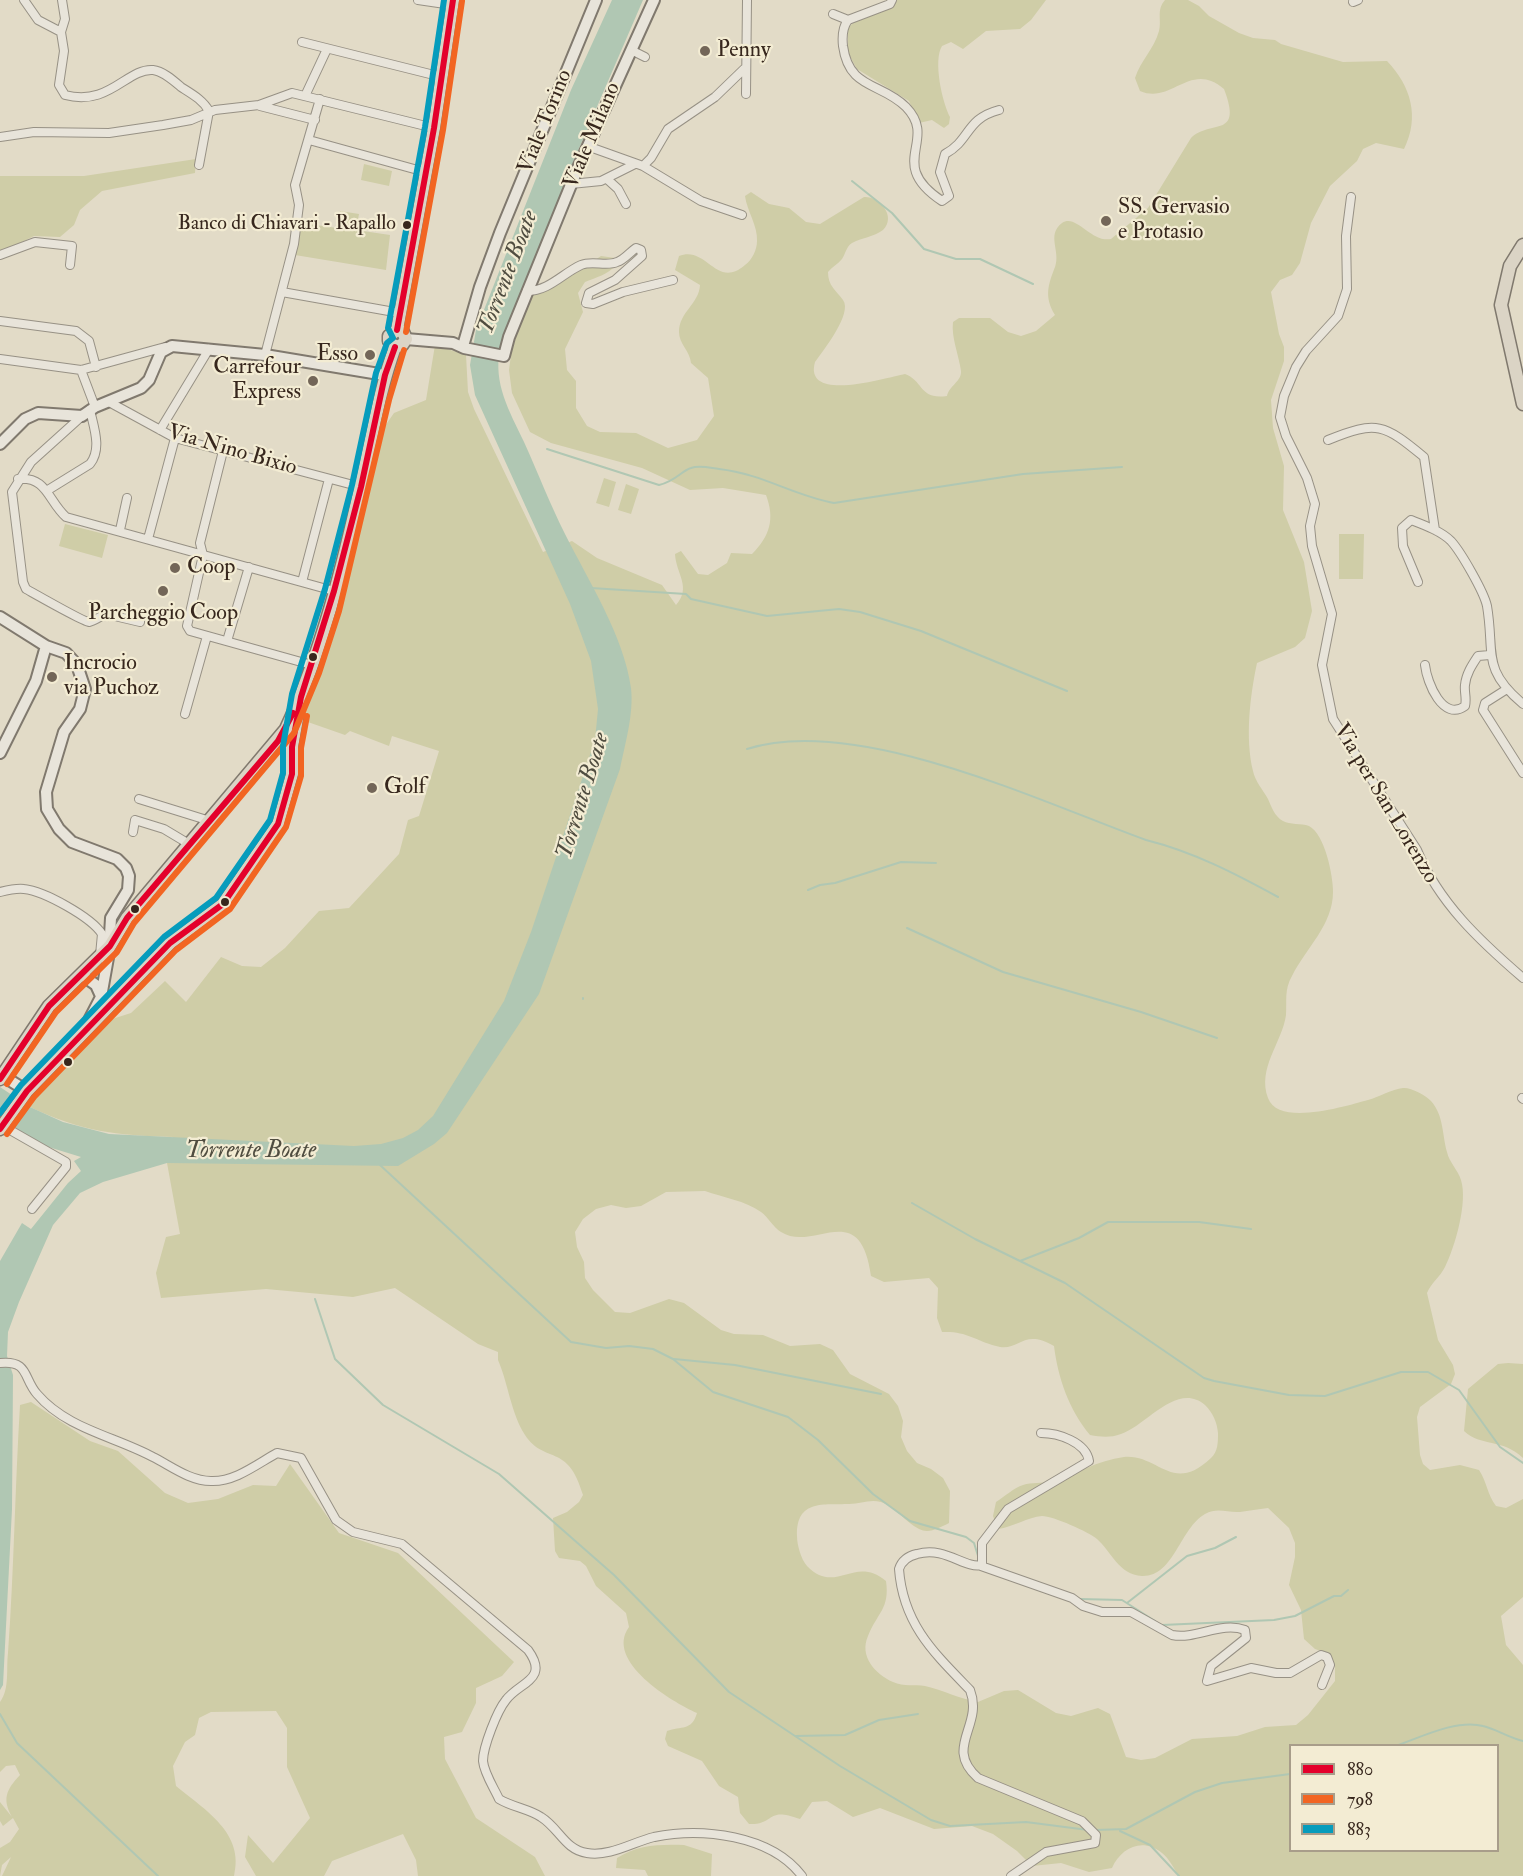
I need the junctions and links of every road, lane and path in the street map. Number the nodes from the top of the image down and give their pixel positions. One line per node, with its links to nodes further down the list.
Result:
1 (24, 0): 11 (street)
2 (62, 0): 11 (street)
3 (418, 0): 8 (street)
4 (596, 0): 47 (street, Viale Torino)
5 (654, 0): 14 (street, Viale Milano)
6 (747, 0): 16 (street)
7 (892, 0): 10 (street)
8 (452, 2): 17 (main road)
9 (833, 14): 10 (street)
10 (848, 20): 22 (street)
11 (61, 32): 23 (street)
12 (302, 42): 13 (street)
13 (327, 49): 17 (street); 19 (street)
14 (631, 50): 15 (street); 28 (street, Viale Milano)
15 (645, 57)
16 (744, 69): 18 (street); 30 (street)
17 (442, 77): 25 (main road)
18 (746, 94)
19 (305, 96): 20 (street); 21 (street)
20 (320, 99): 24 (street); 25 (street)
21 (259, 105): 23 (street); 24 (street)
22 (999, 110)
23 (209, 111): 26 (street); 29 (street)
24 (315, 120): 27 (street)
25 (434, 128): 31 (main road)
26 (0, 137)
27 (309, 140): 31 (street); 42 (street)
28 (587, 146): 30 (street); 33 (street, Viale Milano)
29 (199, 165)
30 (639, 165): 32 (street); 36 (street)
31 (425, 172): 43 (main road)
32 (607, 179): 33 (street); 35 (street)
33 (571, 184): 41 (street, Viale Milano)
34 (1351, 197): 101 (street, Via per San Lorenzo)
35 (626, 204)
36 (742, 215)
37 (1523, 245): 55 (main road)
38 (0, 255): 39 (street)
39 (70, 265)
40 (673, 280): 41 (street)
41 (527, 291): 47 (street, Viale Milano)
42 (282, 292): 43 (street); 49 (street)
43 (400, 313): 45 (main road)
44 (0, 321): 51 (street)
45 (402, 334): 47 (street); 53 (main road)
46 (165, 347): 48 (street); 51 (street); 54 (street)
47 (463, 347)
48 (209, 349): 49 (street); 57 (street)
49 (265, 355): 53 (street)
50 (0, 359): 52 (street)
51 (96, 367): 52 (street)
52 (81, 370): 56 (street)
53 (385, 375): 64 (main road)
54 (109, 402): 56 (street); 57 (street, Via Nino Bixio)
55 (1523, 404)
56 (89, 411): 60 (street); 62 (street); 65 (street)
57 (160, 430): 58 (street, Via Nino Bixio)
58 (175, 438): 61 (street, Via Nino Bixio); 69 (street)
59 (1328, 440): 68 (street)
60 (0, 444)
61 (223, 451): 63 (street, Via Nino Bixio); 70 (street)
62 (18, 479): 65 (street); 76 (street)
63 (329, 479): 64 (street, Via Nino Bixio); 72 (street)
64 (361, 487): 74 (main road)
65 (48, 490): 67 (street)
66 (127, 498): 67 (street)
67 (120, 530): 69 (street)
68 (1435, 530): 73 (street); 80 (street)
69 (148, 540): 70 (street)
70 (203, 555): 71 (street); 77 (street)
71 (249, 567): 72 (street); 78 (street)
72 (302, 582): 74 (street)
73 (1418, 582)
74 (334, 591): 81 (main road)
75 (0, 617): 79 (street)
76 (140, 622)
77 (207, 636): 78 (street); 86 (street)
78 (227, 641): 81 (street)
79 (45, 646): 89 (street); 96 (street)
80 (1490, 655): 82 (street); 83 (street)
81 (312, 665): 84 (main road)
82 (1425, 665)
83 (1507, 689): 85 (street); 90 (street)
84 (301, 697): 87 (main road); 88 (main road)
85 (1523, 704)
86 (185, 714)
87 (278, 741): 88 (street); 92 (main road)
88 (292, 747): 103 (main road)
89 (0, 753)
90 (1523, 773)
91 (139, 799): 92 (street)
92 (210, 821): 94 (main road)
93 (133, 832): 94 (street)
94 (189, 844): 98 (main road)
95 (0, 892): 97 (street)
96 (111, 918): 97 (street); 98 (street)
97 (102, 934): 99 (street)
98 (110, 946): 99 (main road); 102 (street)
99 (99, 958): 100 (main road)
100 (82, 975): 102 (street); 104 (main road)
101 (1523, 978)
102 (101, 997): 103 (street)
103 (83, 1031): 105 (main road)
104 (1, 1076): 105 (street)
105 (25, 1094): 106 (main road)
106 (2, 1126): 107 (street)
107 (32, 1209)
108 (0, 1363): 112 (street)
109 (1041, 1433): 110 (street)
110 (981, 1566): 111 (street); 113 (street)
111 (1322, 1686)
112 (802, 1876)
113 (1011, 1876)

